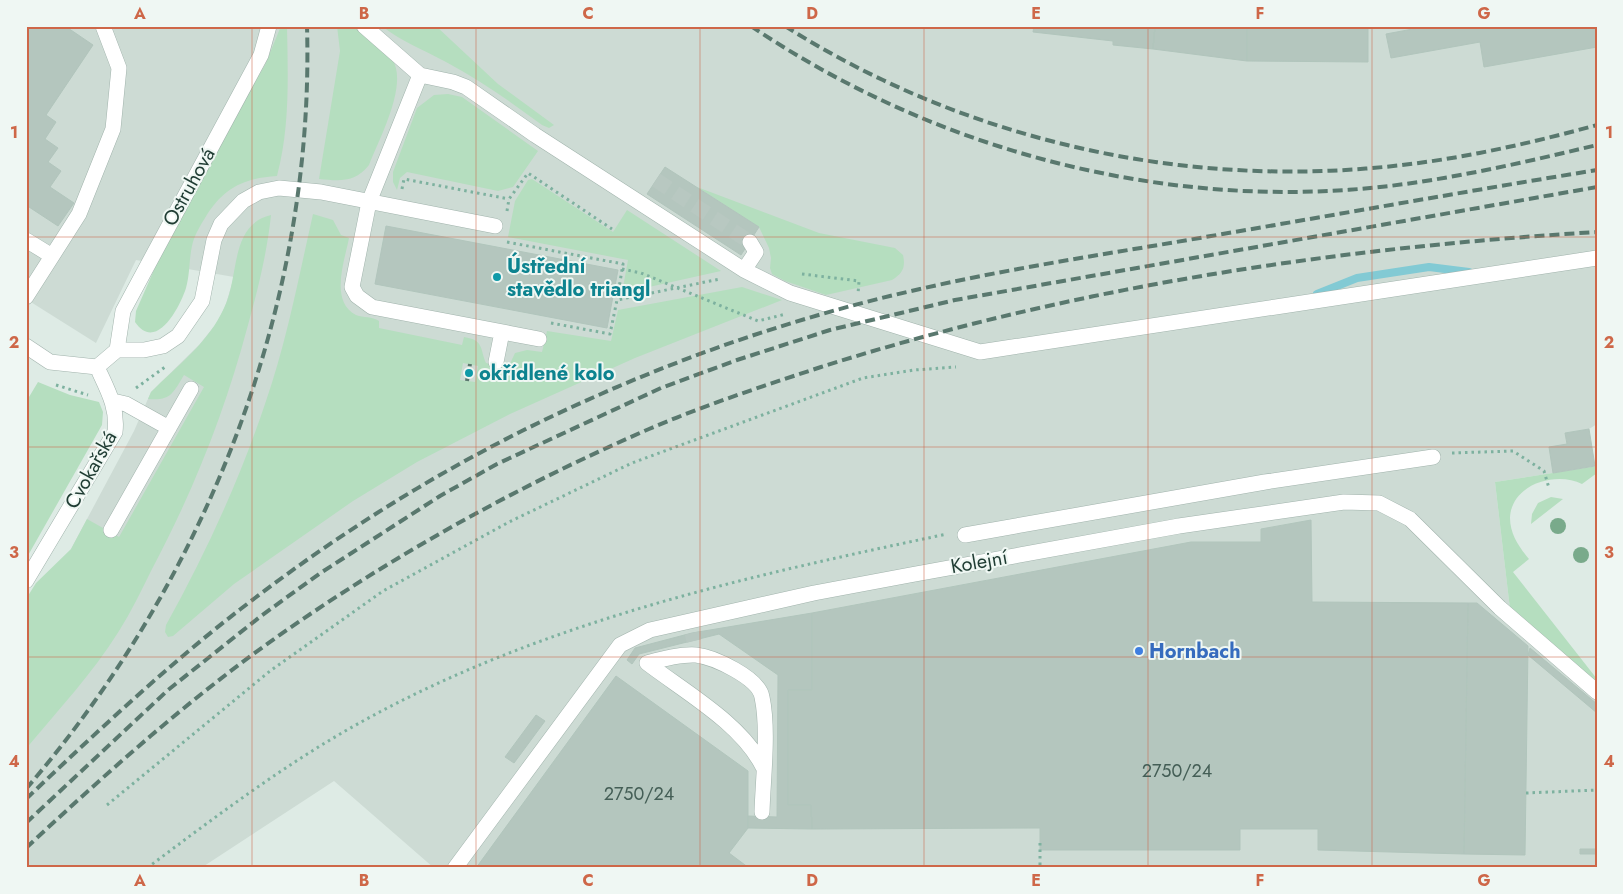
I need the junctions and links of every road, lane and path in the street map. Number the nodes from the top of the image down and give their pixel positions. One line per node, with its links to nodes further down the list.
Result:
1 (104, 26): 13 (street)
2 (270, 26): 22 (street, Ostruhová)
3 (364, 26): 4 (street)
4 (420, 76): 6 (street); 15 (street)
5 (509, 199): 7 (path); 8 (path); 9 (path)
6 (370, 202): 7 (street); 19 (street); 22 (street)
7 (397, 207): 8 (street)
8 (501, 221)
9 (612, 228)
10 (26, 240): 13 (street)
11 (501, 241): 17 (path)
12 (750, 242): 15 (street)
13 (52, 256): 16 (street)
14 (1597, 258): 23 (street)
15 (744, 270): 17 (path); 23 (street)
16 (26, 297)
17 (617, 300): 18 (path)
18 (542, 321)
19 (502, 332): 20 (street); 24 (street)
20 (539, 339)
21 (26, 346): 25 (street)
22 (117, 350): 25 (street)
23 (991, 350): 39 (path)
24 (496, 362)
25 (97, 367): 27 (street, Cvokařská)
26 (191, 388): 28 (street)
27 (114, 401): 28 (street); 33 (street, Cvokařská)
28 (169, 428): 31 (street)
29 (1433, 457): 30 (path); 32 (street)
30 (1549, 488)
31 (112, 530)
32 (965, 535): 42 (path)
33 (26, 582)
34 (693, 638): 35 (street, Kolejní); 36 (street); 36 (street); 43 (street, Kolejní)
35 (1597, 692)
36 (763, 767): 40 (street)
37 (1597, 790): 38 (path)
38 (1526, 793)
39 (107, 804)
40 (762, 812)
41 (1040, 842): 44 (path)
42 (147, 868)
43 (455, 868)
44 (1040, 868)

